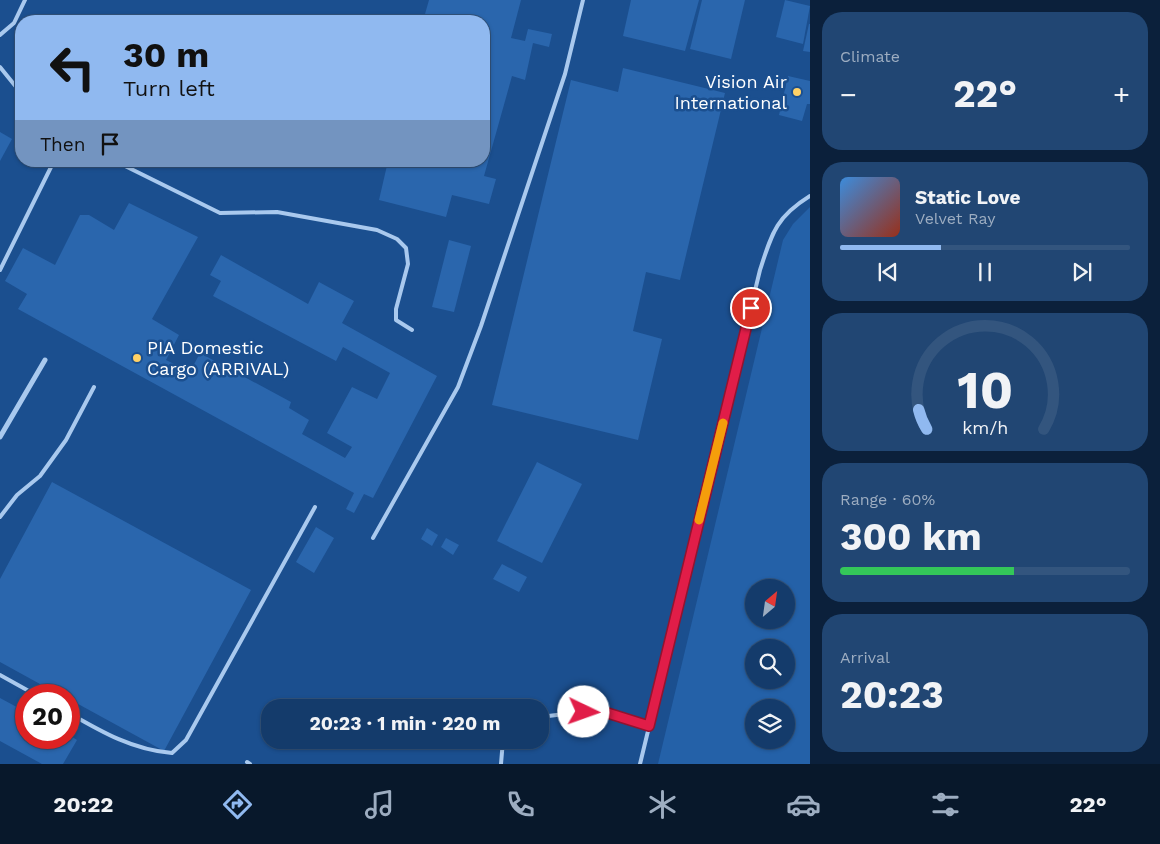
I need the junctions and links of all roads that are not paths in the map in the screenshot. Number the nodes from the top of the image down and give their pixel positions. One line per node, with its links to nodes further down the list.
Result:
1 (25, 0): 3 (lane)
2 (584, 0): 18 (lane)
3 (18, 15)
4 (15, 21): 5 (lane)
5 (0, 35)
6 (0, 67): 7 (lane)
7 (15, 86)
8 (51, 167): 11 (lane)
9 (126, 167): 12 (lane)
10 (810, 196): 23 (lane)
11 (0, 270)
12 (412, 330)
13 (45, 360): 15 (street)
14 (94, 387): 17 (lane)
15 (0, 437)
16 (315, 507): 22 (lane)
17 (0, 517)
18 (373, 538)
19 (0, 675): 20 (lane)
20 (16, 684)
21 (549, 716): 23 (lane)
22 (80, 719)
23 (649, 726): 26 (lane)
24 (502, 749): 25 (lane)
25 (500, 764)
26 (640, 764)

